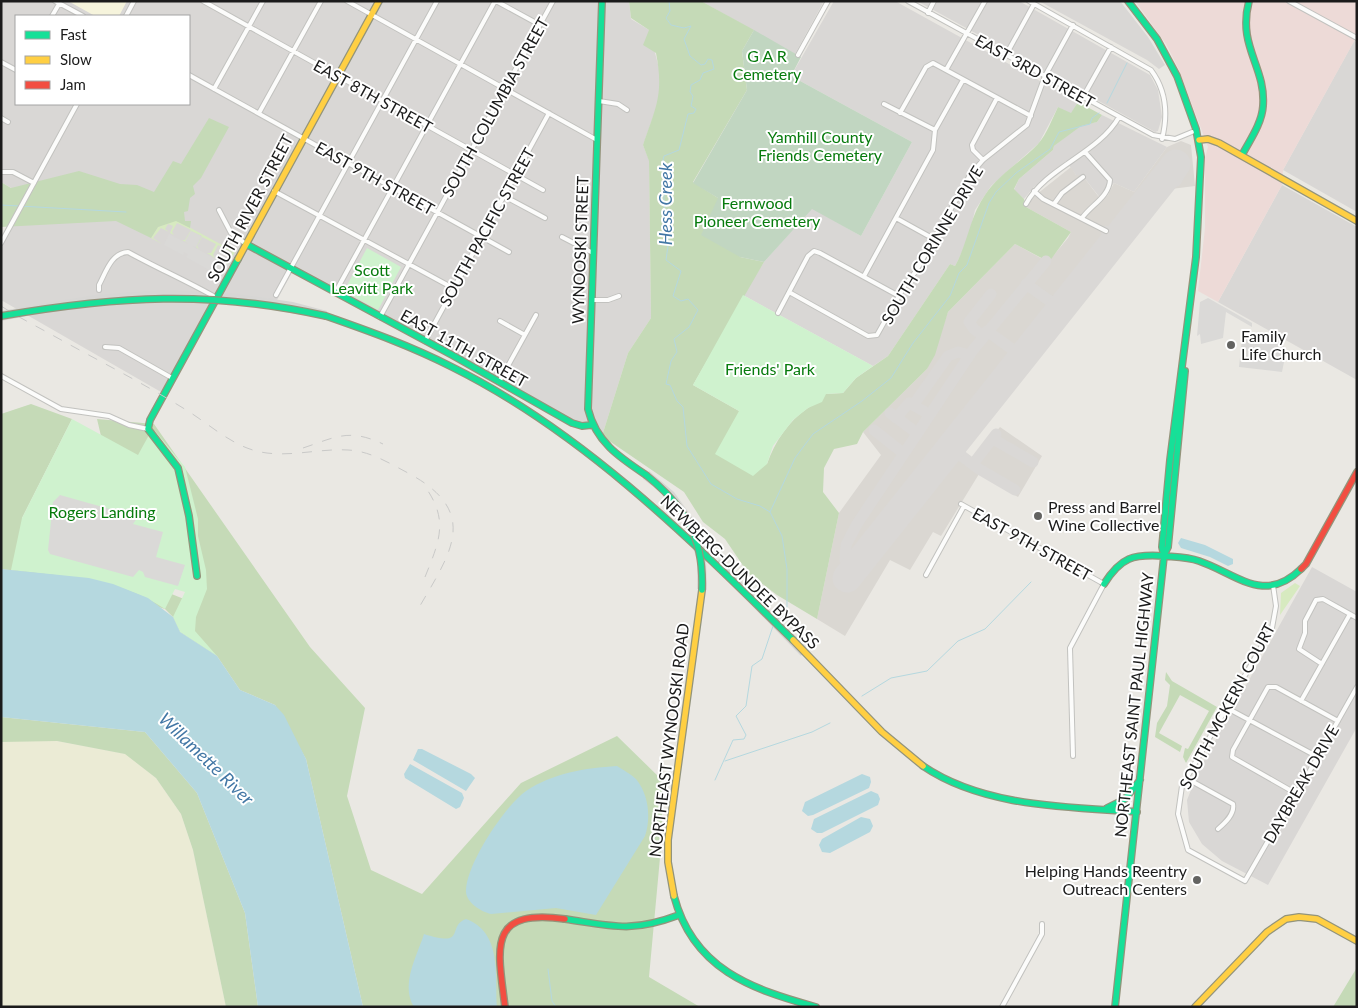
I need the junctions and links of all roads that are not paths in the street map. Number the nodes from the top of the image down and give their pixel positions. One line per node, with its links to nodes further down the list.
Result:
1 (134, 1): 24 (street)
2 (203, 1): 28 (street, EAST 8TH STREET)
3 (263, 1): 28 (street)
4 (321, 1): 33 (street)
5 (347, 1): 25 (street)
6 (379, 1): 25 (main road, SOUTH RIVER STREET)
7 (437, 1): 31 (street)
8 (496, 1): 26 (street); 37 (street)
9 (553, 1): 26 (street, SOUTH COLUMBIA STREET)
10 (602, 1): 49 (main road, WYNOOSKI STREET)
11 (828, 1): 34 (street)
12 (908, 1): 21 (street, EAST 3RD STREET)
13 (934, 1): 21 (street)
14 (985, 1): 29 (street)
15 (1029, 1): 20 (street)
16 (1128, 1): 52 (main road)
17 (1249, 1): 70 (main road)
18 (1289, 1): 30 (street)
19 (57, 2): 22 (street); 23 (street)
20 (1034, 4): 27 (street); 35 (street)
21 (928, 12): 29 (street, EAST 3RD STREET)
22 (52, 15)
23 (80, 15)
24 (127, 15)
25 (372, 15): 31 (street); 41 (main road, SOUTH RIVER STREET)
26 (540, 25): 45 (street, SOUTH COLUMBIA STREET)
27 (1073, 25): 32 (street); 42 (street, SOUTH CORINNE DRIVE)
28 (248, 27): 33 (street, EAST 8TH STREET); 44 (street)
29 (967, 34): 35 (street, EAST 3RD STREET); 39 (street)
30 (1357, 38)
31 (416, 40): 37 (street); 48 (street)
32 (1111, 47): 46 (street); 65 (street)
33 (293, 51): 41 (street, EAST 8TH STREET); 54 (street)
34 (798, 55)
35 (1006, 55): 42 (street, EAST 3RD STREET)
36 (1, 62): 38 (street)
37 (460, 64): 45 (street); 61 (street)
38 (15, 69)
39 (946, 70): 43 (street); 56 (street)
40 (190, 76): 44 (street, EAST 9TH STREET)
41 (338, 76): 48 (street, EAST 8TH STREET); 64 (main road, SOUTH RIVER STREET)
42 (1045, 76): 46 (street, EAST 3RD STREET); 57 (street, SOUTH CORINNE DRIVE)
43 (963, 80): 47 (street); 62 (street)
44 (214, 89): 54 (street, EAST 9TH STREET)
45 (505, 89): 55 (street); 68 (street, SOUTH COLUMBIA STREET)
46 (1083, 97): 58 (street, EAST 3RD STREET)
47 (998, 98): 57 (street); 71 (street)
48 (382, 101): 61 (street, EAST 8TH STREET); 72 (street)
49 (598, 101): 53 (street); 66 (main road, WYNOOSKI STREET)
50 (884, 104): 56 (street)
51 (76, 105): 77 (street)
52 (1188, 108): 63 (main road); 67 (main road)
53 (627, 110)
54 (259, 113): 64 (street, EAST 9TH STREET)
55 (549, 113): 66 (street); 75 (street, SOUTH PACIFIC STREET)
56 (900, 113): 62 (street)
57 (1031, 116): 71 (street, SOUTH CORINNE DRIVE)
58 (1119, 117): 65 (street, EAST 3RD STREET); 69 (street)
59 (1, 118): 60 (street)
60 (8, 122)
61 (427, 126): 68 (street, EAST 8TH STREET); 78 (street)
62 (935, 130): 89 (street)
63 (1192, 132): 65 (street); 73 (main road)
64 (303, 138): 72 (street, EAST 9TH STREET); 80 (main road, SOUTH RIVER STREET)
65 (1162, 138)
66 (597, 140): 100 (main road, WYNOOSKI STREET)
67 (1199, 140): 70 (main road); 73 (main road)
68 (471, 150): 75 (street, EAST 8TH STREET); 86 (street, SOUTH COLUMBIA STREET)
69 (1084, 152): 81 (street); 90 (street)
70 (1242, 155): 91 (main road)
71 (983, 160): 95 (street, SOUTH CORINNE DRIVE)
72 (348, 163): 78 (street, EAST 9TH STREET); 87 (street)
73 (1200, 167): 128 (main road, NORTHEAST SAINT PAUL HIGHWAY)
74 (1, 172): 77 (street)
75 (515, 175): 79 (street, EAST 8TH STREET); 82 (street, SOUTH PACIFIC STREET)
76 (1083, 177): 84 (street)
77 (34, 184): 97 (street)
78 (392, 187): 86 (street, EAST 9TH STREET); 96 (street)
79 (543, 190)
80 (274, 191): 87 (street); 98 (main road, SOUTH RIVER STREET)
81 (1034, 191): 83 (street); 84 (street)
82 (504, 196): 88 (street); 93 (street, SOUTH PACIFIC STREET)
83 (1026, 204)
84 (1054, 204): 90 (street)
85 (219, 210): 98 (street)
86 (437, 212): 93 (street, EAST 9TH STREET); 101 (street, SOUTH COLUMBIA STREET)
87 (319, 215): 96 (street); 102 (street)
88 (545, 218)
89 (896, 218): 95 (street); 103 (street)
90 (1082, 218): 92 (street)
91 (1357, 221)
92 (1106, 231)
93 (482, 237): 99 (street, EAST 9TH STREET); 104 (street, SOUTH PACIFIC STREET)
94 (562, 237): 100 (street)
95 (934, 239): 110 (street, SOUTH CORINNE DRIVE)
96 (364, 240): 101 (street); 107 (street)
97 (1, 243)
98 (246, 244): 102 (main road, EAST 11TH STREET); 111 (main road, SOUTH RIVER STREET)
99 (509, 252)
100 (593, 253): 112 (main road, WYNOOSKI STREET)
101 (409, 264): 104 (street); 116 (street, SOUTH COLUMBIA STREET)
102 (290, 268): 107 (main road, EAST 11TH STREET); 108 (street)
103 (864, 276): 106 (street); 110 (street)
104 (453, 288): 119 (street, SOUTH PACIFIC STREET)
105 (99, 290): 111 (street)
106 (789, 292): 110 (street, SOUTH CORINNE DRIVE); 113 (street)
107 (335, 293): 116 (main road, EAST 11TH STREET)
108 (276, 295)
109 (619, 296): 112 (street)
110 (899, 296)
111 (216, 298): 122 (main road, SOUTH RIVER STREET)
112 (592, 300): 124 (main road, WYNOOSKI STREET)
113 (778, 313)
114 (536, 315): 118 (street)
115 (1, 316): 146 (main road, NEWBERG-DUNDEE BYPASS, bridge)
116 (380, 317): 119 (main road, EAST 11TH STREET)
117 (500, 321): 118 (street)
118 (525, 335): 123 (street)
119 (425, 341): 123 (main road, EAST 11TH STREET)
120 (104, 347): 122 (street)
121 (1, 376): 125 (street)
122 (172, 378): 125 (main road, SOUTH RIVER STREET)
123 (499, 382): 124 (main road, EAST 11TH STREET)
124 (592, 424): 127 (main road, WYNOOSKI STREET)
125 (148, 429): 130 (main road)
126 (1357, 472): 132 (main road)
127 (646, 475): 150 (main road, NORTHEAST WYNOOSKI ROAD, bridge)
128 (1164, 556): 131 (main road); 132 (main road); 144 (main road, NORTHEAST SAINT PAUL HIGHWAY)
129 (926, 575): 131 (street, EAST 9TH STREET)
130 (197, 576)
131 (1104, 584): 141 (street)
132 (1273, 584): 138 (street, SOUTH MCKERN COURT)
133 (1350, 614): 134 (street); 135 (street); 135 (street)
134 (1357, 618)
135 (1322, 664): 137 (street)
136 (1357, 686): 140 (street, DAYBREAK DRIVE)
137 (1302, 701): 139 (street); 140 (street)
138 (1227, 708): 139 (street); 143 (street, SOUTH MCKERN COURT)
139 (1250, 721): 142 (street); 145 (street)
140 (1338, 721): 142 (street, DAYBREAK DRIVE)
141 (1073, 756)
142 (1318, 758): 145 (street, DAYBREAK DRIVE)
143 (1186, 778): 148 (street); 149 (street, SOUTH MCKERN COURT)
144 (1140, 780): 146 (main road); 147 (main road, NORTHEAST SAINT PAUL HIGHWAY)
145 (1297, 794): 149 (street, DAYBREAK DRIVE)
146 (1105, 809): 147 (main road, NEWBERG-DUNDEE BYPASS)
147 (1137, 812): 156 (main road, NORTHEAST SAINT PAUL HIGHWAY)
148 (1218, 829)
149 (1246, 881)
150 (679, 915): 153 (main road); 154 (main road, NORTHEAST WYNOOSKI ROAD)
151 (1042, 924): 155 (street)
152 (1357, 941): 157 (main road)
153 (505, 1007)
154 (816, 1007)
155 (1002, 1007)
156 (1115, 1007)
157 (1195, 1007)

